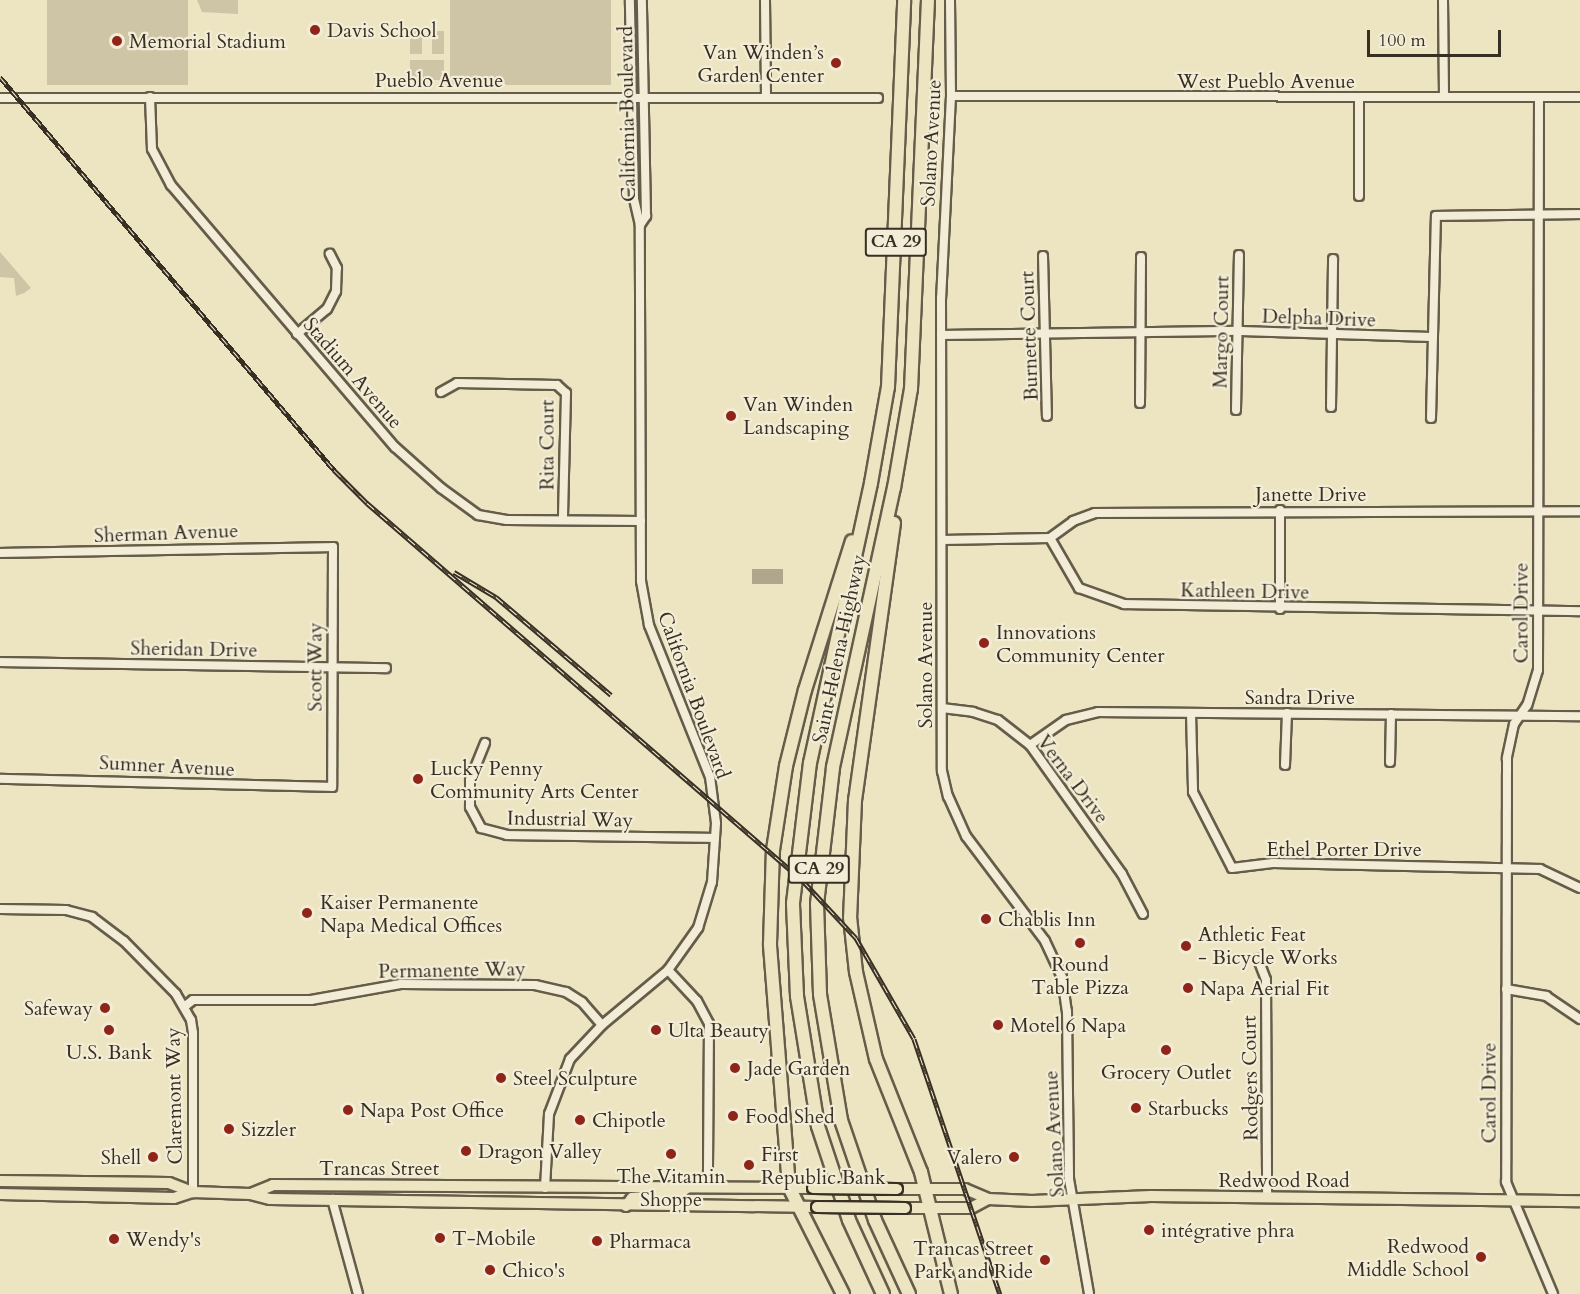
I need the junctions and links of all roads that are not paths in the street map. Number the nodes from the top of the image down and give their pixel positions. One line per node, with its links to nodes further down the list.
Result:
1 (630, 0): 13 (street, California Boulevard)
2 (642, 0): 14 (street, California Boulevard)
3 (765, 0): 15 (street)
4 (904, 0): 42 (highway, Saint Helena Highway / CA 29)
5 (928, 0): 41 (highway, Saint Helena Highway / CA 29)
6 (950, 0): 8 (street, Solano Avenue)
7 (1443, 0): 10 (street)
8 (951, 96): 17 (street, West Pueblo Avenue); 31 (street, Solano Avenue)
9 (150, 97): 12 (street, Pueblo Avenue); 13 (street, Pueblo Avenue); 30 (street, Stadium Avenue)
10 (1444, 97): 11 (street, West Pueblo Avenue); 17 (street, West Pueblo Avenue)
11 (1539, 97): 18 (street, West Pueblo Avenue); 20 (street, Carol Drive)
12 (0, 98)
13 (633, 98): 14 (street, Pueblo Avenue); 22 (street, California Boulevard)
14 (645, 98): 15 (street, Pueblo Avenue); 22 (street, California Boulevard)
15 (766, 98): 16 (street, Pueblo Avenue)
16 (878, 98)
17 (1359, 98): 19 (street)
18 (1580, 98)
19 (1359, 196)
20 (1539, 214): 21 (street); 34 (street); 44 (street, Carol Drive)
21 (1580, 214)
22 (640, 225): 47 (street, California Boulevard)
23 (330, 254): 30 (street)
24 (1239, 255): 29 (street, Margo Court)
25 (1043, 256): 32 (street, Burnette Court)
26 (1141, 257): 28 (street)
27 (1333, 259): 33 (street)
28 (1140, 331): 29 (street, Delpha Drive); 32 (street, Delpha Drive); 36 (street)
29 (1240, 331): 33 (street, Delpha Drive); 38 (street, Margo Court)
30 (297, 334): 46 (street, Stadium Avenue)
31 (941, 335): 32 (street, Delpha Drive); 49 (street, Solano Avenue)
32 (1044, 335): 39 (street, Burnette Court)
33 (1333, 336): 34 (street, Delpha Drive); 37 (street)
34 (1431, 337): 40 (street)
35 (441, 392): 46 (street, Rita Court)
36 (1140, 403)
37 (1331, 407)
38 (1236, 410)
39 (1047, 416)
40 (1431, 418)
41 (904, 438): 90 (highway); 108 (highway, Saint Helena Highway / CA 29)
42 (871, 483): 87 (highway); 107 (highway, Saint Helena Highway / CA 29)
43 (1280, 510): 44 (street, Janette Drive); 48 (street, Janette Drive); 52 (street)
44 (1537, 512): 45 (street, Janette Drive); 53 (street, Carol Drive)
45 (1580, 512)
46 (563, 519): 47 (street, Stadium Avenue)
47 (641, 521): 70 (street, California Boulevard)
48 (1050, 538): 49 (street); 52 (street, Kathleen Drive)
49 (942, 540): 58 (street, Solano Avenue)
50 (333, 547): 51 (street, Sherman Avenue); 56 (street, Scott Way)
51 (0, 553)
52 (1280, 609): 53 (street, Kathleen Drive)
53 (1538, 611): 54 (street, Kathleen Drive); 62 (street, Carol Drive)
54 (1580, 611)
55 (0, 662): 56 (street, Sheridan Drive)
56 (331, 668): 57 (street, Sheridan Drive); 69 (street, Scott Way)
57 (386, 668)
58 (942, 708): 65 (street, Verna Drive); 96 (street, Solano Avenue)
59 (1191, 713): 60 (street, Sandra Drive); 65 (street, Sandra Drive); 71 (street, Ethel Porter Drive)
60 (1287, 713): 61 (street, Sandra Drive); 67 (street)
61 (1391, 714): 62 (street, Sandra Drive); 66 (street)
62 (1520, 715): 63 (street, Sandra Drive); 71 (street, Carol Drive)
63 (1580, 716)
64 (485, 743): 70 (street, Industrial Way)
65 (1030, 745): 74 (street, Verna Drive)
66 (1390, 762)
67 (1285, 765)
68 (0, 779): 69 (street, Sumner Avenue)
69 (332, 787)
70 (715, 838): 76 (street, California Boulevard)
71 (1506, 868): 72 (street, Ethel Porter Drive); 77 (street, Carol Drive)
72 (1580, 888)
73 (0, 909): 78 (street, Claremont Way)
74 (1143, 914)
75 (1258, 959): 97 (street, Rodgers Court)
76 (668, 970): 80 (street, California Boulevard); 86 (street)
77 (1506, 989): 79 (street); 99 (street, Carol Drive)
78 (184, 1007): 80 (street, Permanente Way); 91 (street, Claremont Way)
79 (1580, 1019)
80 (602, 1025): 89 (street, California Boulevard)
81 (0, 1181): 82 (main road, Trancas Street)
82 (45, 1182): 83 (main road, Trancas Street); 88 (main road)
83 (94, 1184): 91 (main road, Trancas Street); 94 (main road)
84 (380, 1186): 89 (main road, Trancas Street); 93 (main road, Trancas Street); 95 (main road)
85 (688, 1187): 86 (main road, Trancas Street); 89 (main road, Trancas Street); 102 (main road)
86 (708, 1187): 87 (main road, Trancas Street)
87 (789, 1187): 90 (main road, Redwood Road, bridge); 103 (highway)
88 (0, 1188)
89 (545, 1188): 101 (main road)
90 (925, 1189): 98 (main road, Redwood Road); 104 (highway)
91 (193, 1192): 93 (main road, Trancas Street); 94 (main road, Trancas Street)
92 (0, 1194): 94 (main road, Trancas Street)
93 (250, 1194): 95 (main road, Trancas Street)
94 (48, 1196)
95 (332, 1198): 101 (main road, Trancas Street); 105 (street)
96 (1073, 1198): 97 (main road, Redwood Road); 98 (main road, Redwood Road); 110 (street, Solano Avenue)
97 (1267, 1198): 99 (main road, Redwood Road)
98 (988, 1199): 104 (main road, Redwood Road)
99 (1516, 1201): 100 (main road, Redwood Road); 111 (street, Carol Drive)
100 (1580, 1201)
101 (546, 1205): 102 (main road, Trancas Street)
102 (626, 1206): 103 (main road, Trancas Street)
103 (797, 1207): 104 (main road, Redwood Road, bridge); 106 (highway)
104 (930, 1208): 109 (highway)
105 (358, 1294)
106 (843, 1294)
107 (883, 1294)
108 (909, 1294)
109 (951, 1294)
110 (1089, 1294)
111 (1553, 1294)

